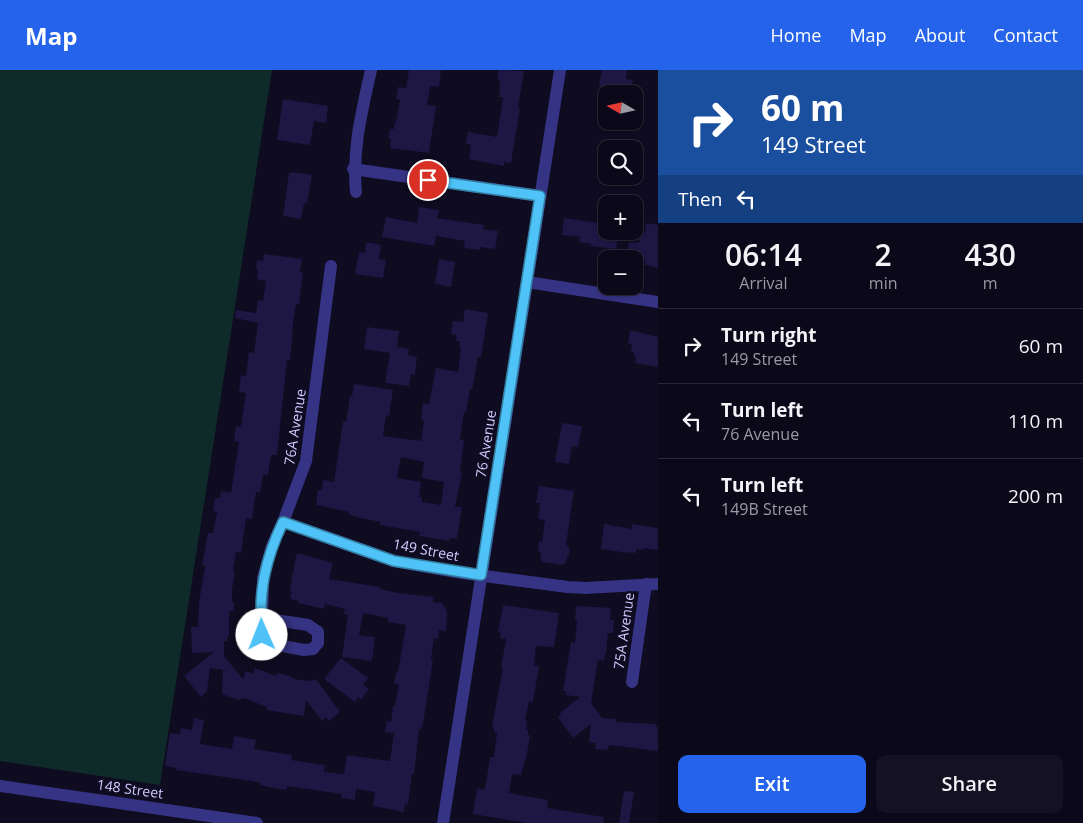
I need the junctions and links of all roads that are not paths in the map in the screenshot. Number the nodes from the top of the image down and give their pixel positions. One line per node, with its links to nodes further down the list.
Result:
1 (371, 70): 3 (street)
2 (560, 70): 5 (street, 76 Avenue)
3 (353, 169): 4 (street); 5 (street)
4 (356, 192)
5 (540, 196): 7 (street, 76 Avenue)
6 (332, 266): 9 (street, 76A Avenue)
7 (527, 282): 8 (street); 10 (street, 76 Avenue)
8 (658, 302)
9 (283, 522): 10 (street, 149 Street); 12 (street, 76A Avenue)
10 (481, 575): 11 (street, 149 Street); 16 (street, 76 Avenue)
11 (652, 584): 13 (street, 75A Avenue)
12 (262, 618)
13 (632, 682)
14 (0, 786): 15 (street, 148 Street)
15 (257, 823)
16 (443, 823)

